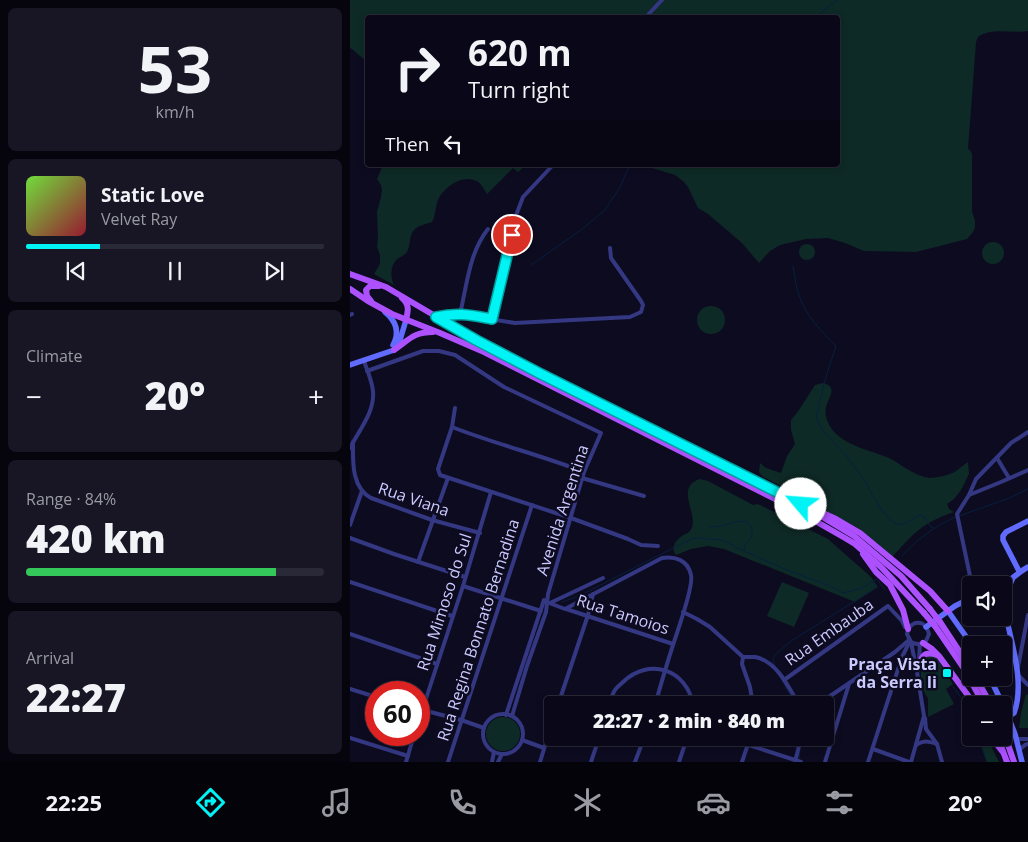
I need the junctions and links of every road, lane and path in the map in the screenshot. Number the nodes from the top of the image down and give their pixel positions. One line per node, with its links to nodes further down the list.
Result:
1 (662, 0): 2 (street)
2 (648, 15)
3 (551, 167): 13 (street)
4 (488, 229): 11 (street)
5 (610, 248): 13 (street)
6 (350, 274): 7 (main road)
7 (386, 287): 9 (main road); 10 (main road)
8 (350, 289): 10 (main road)
9 (396, 292): 12 (main road); 14 (main road)
10 (375, 305): 14 (main road); 17 (street)
11 (460, 314): 12 (street); 13 (street)
12 (436, 317): 45 (main road)
13 (492, 319)
14 (406, 320): 15 (main road); 16 (street)
15 (440, 332): 16 (main road); 45 (main road)
16 (394, 350): 17 (street)
17 (385, 354): 18 (street)
18 (364, 361): 19 (street); 20 (street)
19 (350, 365)
20 (368, 371): 24 (street); 28 (street, Avenida Argentina)
21 (456, 408): 22 (street)
22 (452, 427): 28 (street); 29 (street)
23 (1028, 432): 26 (street)
24 (353, 442): 25 (street); 32 (street, Rua Viana)
25 (350, 448)
26 (996, 458): 31 (street); 34 (street)
27 (1028, 470): 31 (street)
28 (584, 472): 30 (street, Avenida Argentina)
29 (448, 478): 33 (street); 38 (street)
30 (582, 478): 35 (street); 37 (street, Avenida Argentina)
31 (1009, 478): 34 (street)
32 (362, 491): 38 (street, Rua Viana); 40 (street)
33 (491, 492): 36 (street); 41 (street, Rua Mimoso do Sul)
34 (969, 495): 48 (street)
35 (644, 496)
36 (532, 505): 37 (street); 56 (street, Rua Regina Bonnato Bernadina)
37 (571, 518): 43 (street); 57 (street, Avenida Argentina)
38 (432, 520): 41 (street, Rua Viana); 44 (street)
39 (1028, 522): 47 (street)
40 (350, 525)
41 (480, 533): 49 (street, Rua Mimoso do Sul)
42 (350, 538): 44 (street)
43 (658, 546)
44 (418, 562): 49 (street)
45 (884, 565): 51 (main road); 51 (main road)
46 (1028, 567): 47 (street)
47 (1019, 571): 52 (street)
48 (970, 576)
49 (465, 577): 54 (street, Rua Mimoso do Sul)
50 (603, 578): 57 (street)
51 (898, 578): 60 (main road); 66 (main road, bridge); 69 (main road)
52 (1012, 580)
53 (350, 582): 65 (street)
54 (463, 586): 56 (street); 65 (street, Rua Mimoso do Sul)
55 (593, 594): 59 (street); 62 (street); 63 (street)
56 (501, 598): 61 (street); 109 (street, Rua Regina Bonnato Bernadina)
57 (547, 602): 59 (street, Rua Tamoios); 61 (street, Avenida Argentina)
58 (962, 603): 60 (street)
59 (565, 609): 63 (street, Rua Tamoios)
60 (948, 611): 68 (street); 71 (street)
61 (543, 612): 106 (street, Avenida Argentina); 107 (street, Avenida Argentina)
62 (684, 612): 73 (street); 80 (street)
63 (588, 615): 73 (street, Rua Tamoios); 95 (street)
64 (1028, 615): 77 (street)
65 (452, 616): 83 (street, Rua Mimoso do Sul)
66 (937, 624): 82 (main road); 103 (main road)
67 (1009, 626): 75 (street)
68 (926, 627): 69 (street); 74 (street)
69 (908, 630): 72 (street); 87 (street, Rua Embauba)
70 (350, 634): 83 (street)
71 (966, 636)
72 (910, 641): 74 (street); 76 (street); 78 (street); 81 (street)
73 (673, 644): 84 (street)
74 (921, 644): 79 (main road); 85 (street)
75 (1014, 651): 77 (street); 86 (street)
76 (895, 652): 81 (street); 89 (street)
77 (1021, 652): 86 (street)
78 (913, 655): 81 (street); 85 (street)
79 (940, 656): 85 (main road); 102 (main road)
80 (743, 657): 87 (street); 99 (street)
81 (902, 657): 130 (street)
82 (962, 657)
83 (437, 664): 88 (street, Rua Mimoso do Sul)
84 (665, 670): 96 (street); 97 (street); 98 (street)
85 (917, 670): 108 (street)
86 (1018, 673): 90 (street); 105 (street)
87 (784, 680): 100 (street)
88 (430, 683)
89 (849, 684): 92 (street); 94 (street)
90 (1028, 685)
91 (350, 689): 93 (street)
92 (839, 690): 94 (street); 101 (street)
93 (365, 693)
94 (845, 695): 147 (street)
95 (561, 696)
96 (613, 696)
97 (657, 696)
98 (691, 696)
99 (752, 696)
100 (794, 696)
101 (830, 696)
102 (969, 696)
103 (979, 696)
104 (430, 712): 109 (street)
105 (1012, 714)
106 (506, 715): 107 (street); 110 (street)
107 (512, 716): 115 (street)
108 (924, 716): 116 (street); 118 (street)
109 (461, 720): 110 (street); 138 (street, Rua Regina Bonnato Bernadina)
110 (484, 728): 132 (street)
111 (1012, 728): 114 (street)
112 (350, 738): 134 (street)
113 (1028, 738): 114 (street)
114 (1016, 739): 131 (street)
115 (522, 740): 129 (street); 133 (street)
116 (937, 744): 118 (street); 150 (street)
117 (1028, 744): 131 (street)
118 (916, 745): 149 (street)
119 (411, 746): 134 (street)
120 (596, 746): 142 (street)
121 (641, 746): 143 (street)
122 (684, 746): 144 (street)
123 (747, 746): 145 (street)
124 (754, 746): 136 (street)
125 (800, 746): 136 (street)
126 (997, 746): 135 (main road)
127 (1001, 746): 135 (main road)
128 (1008, 746): 151 (main road)
129 (544, 748): 141 (street)
130 (873, 749): 148 (street); 149 (street)
131 (1019, 750): 152 (street)
132 (494, 752): 133 (street); 139 (street)
133 (502, 754): 140 (street)
134 (408, 756): 137 (street)
135 (1006, 759)
136 (795, 761): 146 (street)
137 (406, 762)
138 (448, 762)
139 (492, 762)
140 (498, 762)
141 (540, 762)
142 (591, 762)
143 (635, 762)
144 (679, 762)
145 (742, 762)
146 (801, 762)
147 (825, 762)
148 (868, 762)
149 (910, 762)
150 (942, 762)
151 (1014, 762)
152 (1022, 762)

